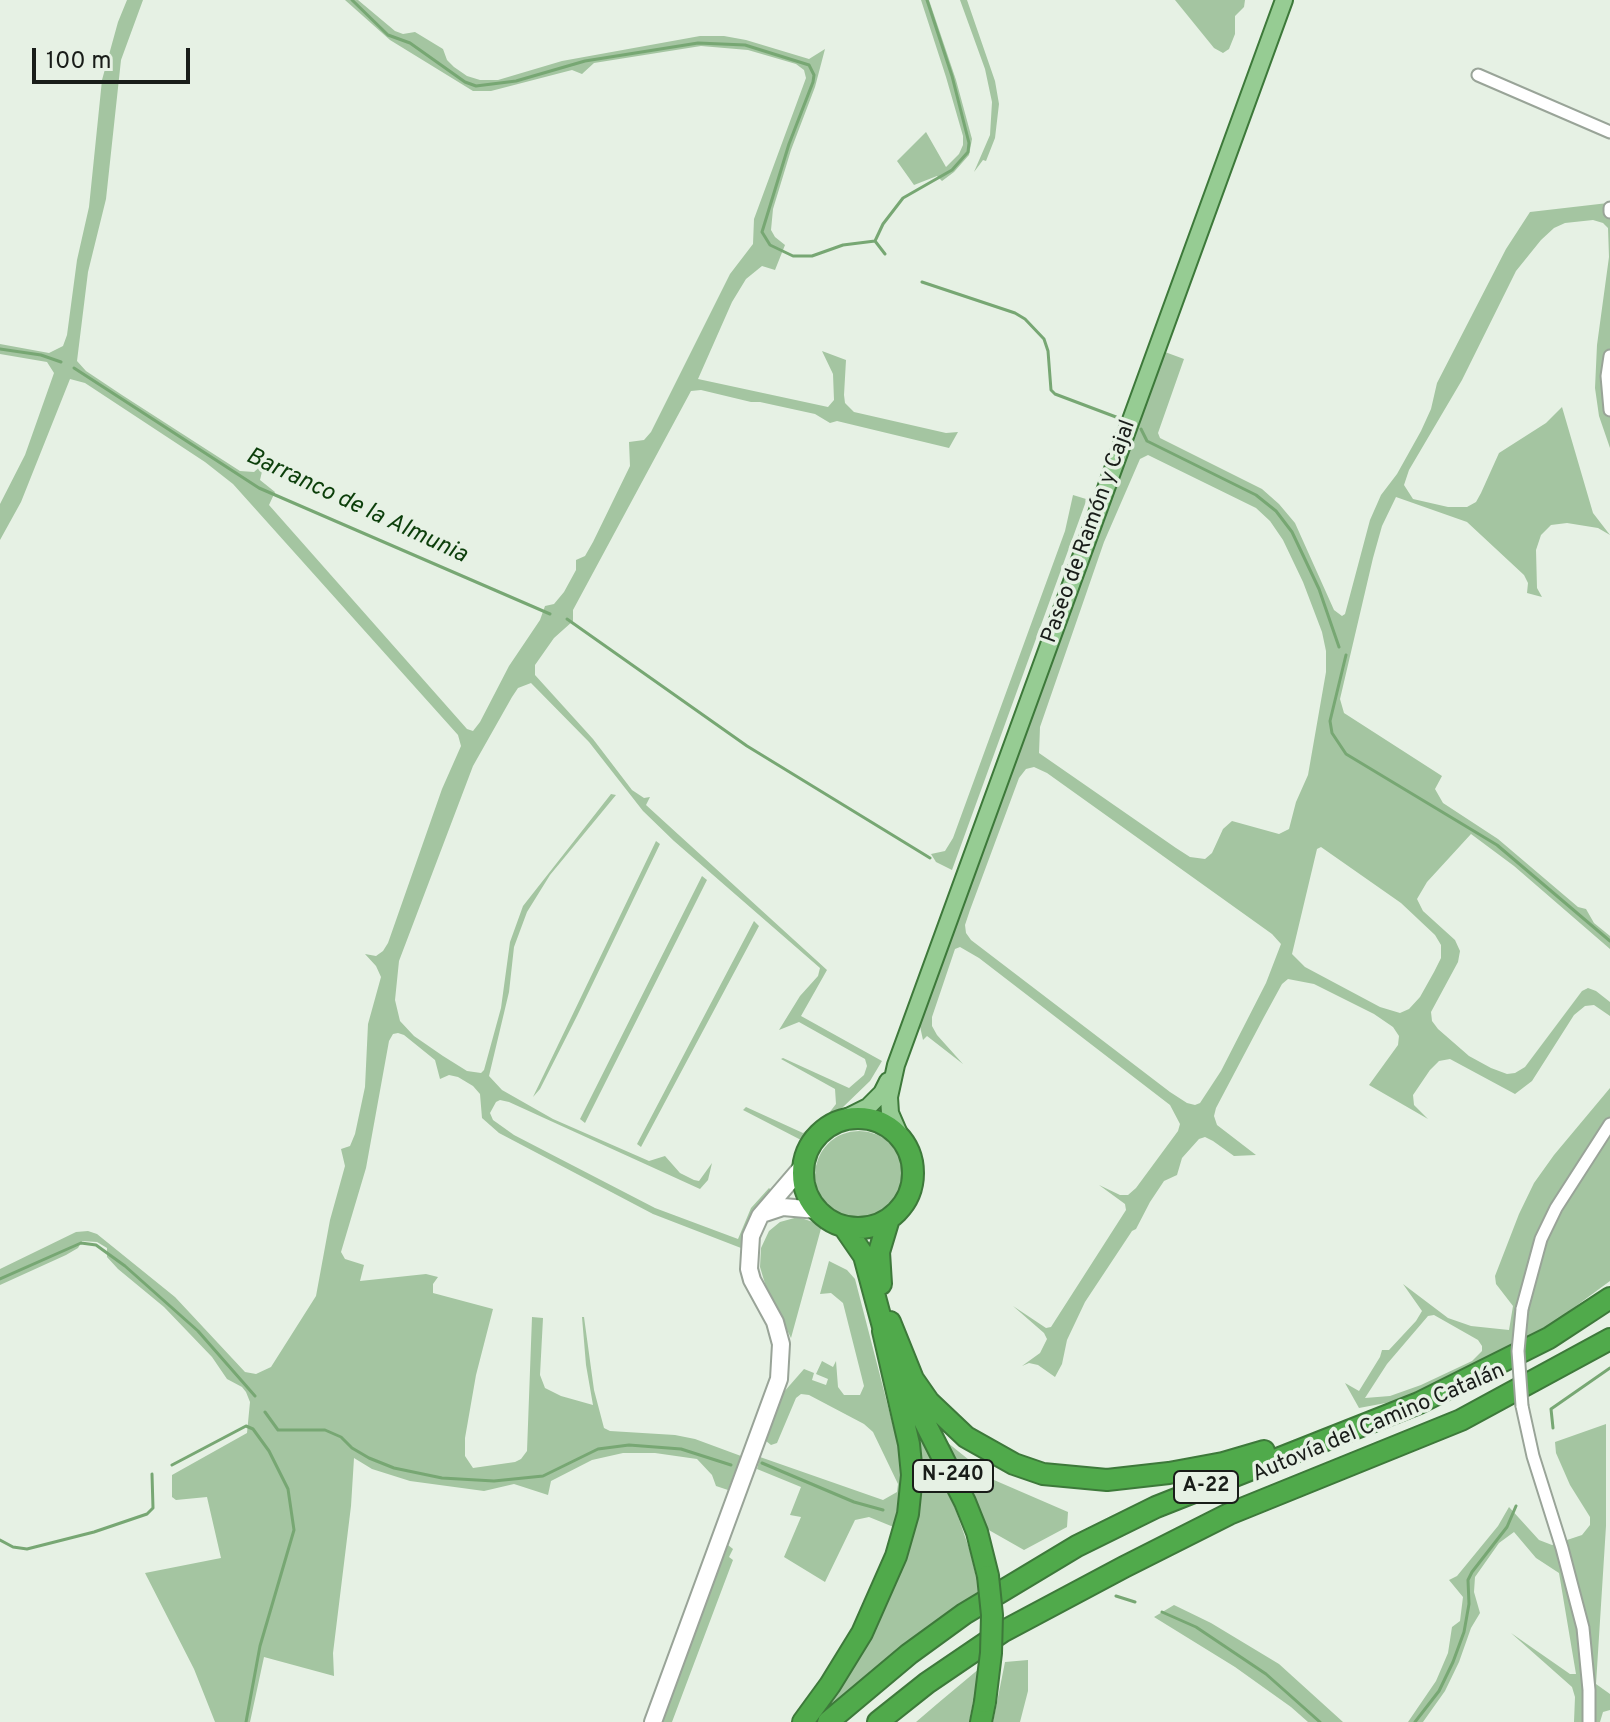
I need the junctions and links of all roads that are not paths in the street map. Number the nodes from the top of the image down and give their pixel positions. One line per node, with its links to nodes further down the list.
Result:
1 (1284, 0): 6 (main road, Paseo de Ramón y Cajal)
2 (1478, 75): 3 (street)
3 (1610, 132)
4 (1610, 356): 5 (street)
5 (1610, 410)
6 (896, 1065): 7 (main road); 9 (main road)
7 (842, 1120): 9 (highway); 10 (highway)
8 (1610, 1124): 26 (street, bridge)
9 (900, 1136): 13 (highway)
10 (803, 1166): 11 (highway); 12 (street)
11 (817, 1210): 12 (street); 14 (highway)
12 (760, 1216): 21 (street)
13 (888, 1222): 14 (highway); 15 (highway)
14 (844, 1227): 15 (highway)
15 (872, 1254): 17 (highway, N-240)
16 (1610, 1297): 17 (highway); 23 (highway, Autovía del Camino Catalán / A-22)
17 (886, 1324): 20 (highway, N-240, bridge); 22 (highway)
18 (1610, 1339): 19 (highway, Autovía del Camino Catalán / A-22)
19 (1002, 1632): 24 (highway, Autovía del Camino Catalán / A-22); 25 (highway)
20 (983, 1712)
21 (653, 1722)
22 (803, 1722)
23 (828, 1722)
24 (878, 1722)
25 (896, 1722)
26 (1589, 1722)

